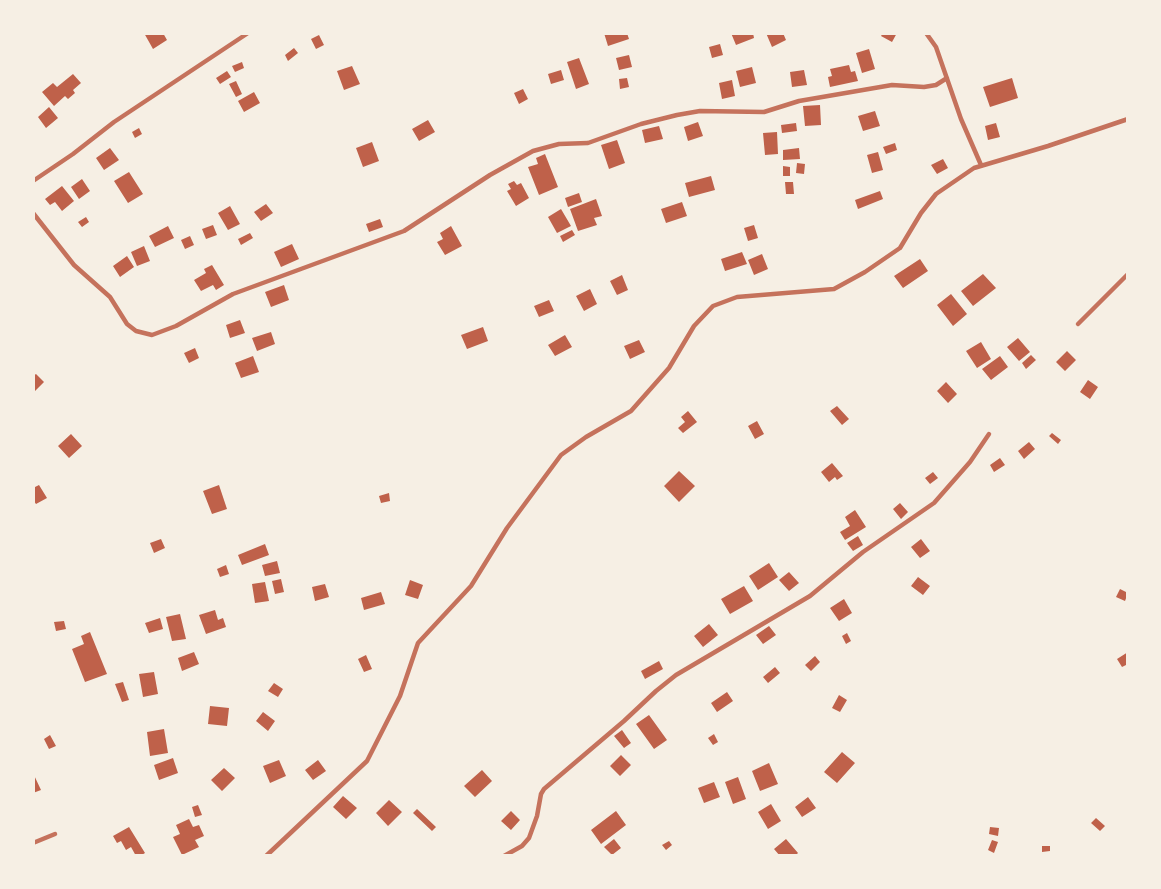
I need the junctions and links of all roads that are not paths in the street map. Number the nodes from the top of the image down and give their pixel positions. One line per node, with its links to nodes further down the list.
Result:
1 (248, 33): 6 (street)
2 (926, 33): 3 (street)
3 (947, 78): 5 (street); 7 (street)
4 (1128, 118): 5 (street)
5 (981, 165): 13 (street)
6 (33, 181)
7 (33, 213)
8 (1128, 274): 9 (street)
9 (1078, 324)
10 (989, 434): 14 (street)
11 (55, 834): 12 (street)
12 (33, 844)
13 (266, 856)
14 (504, 856)

